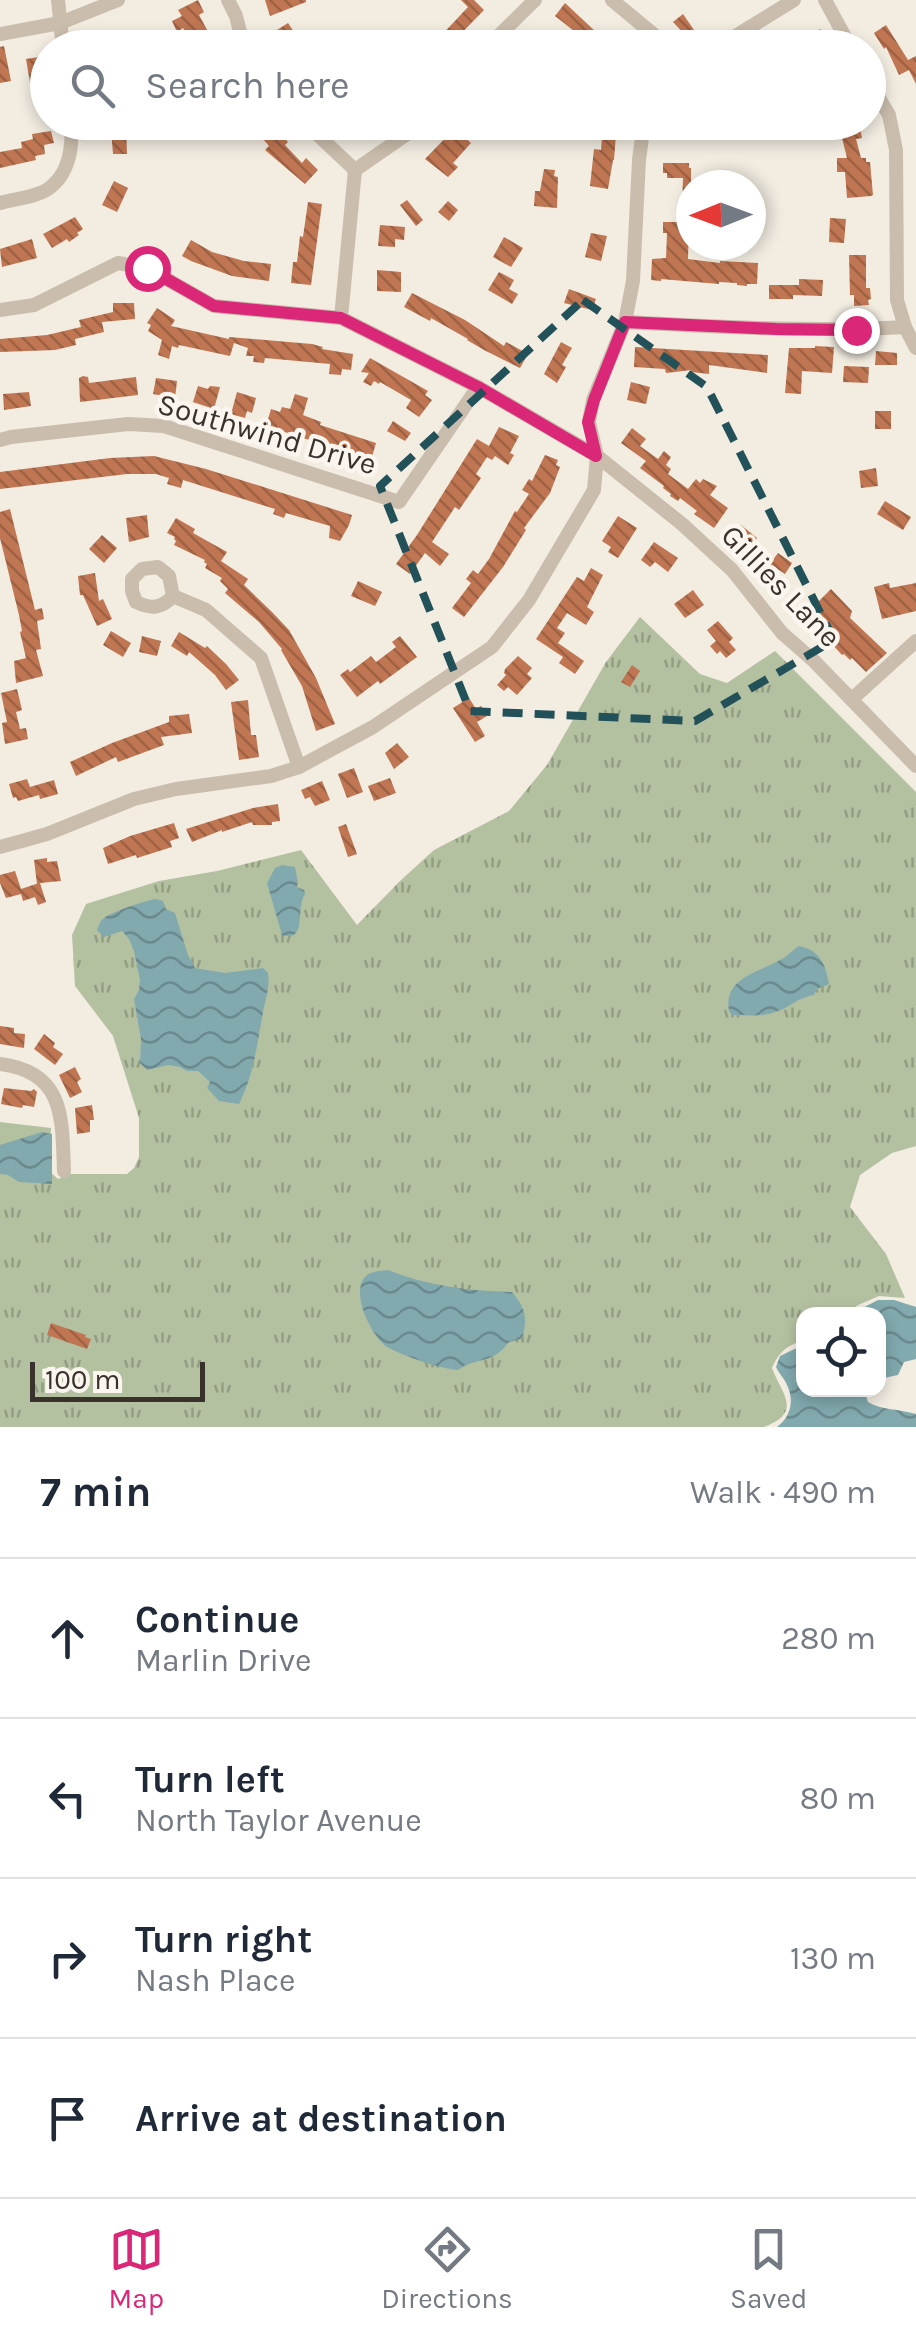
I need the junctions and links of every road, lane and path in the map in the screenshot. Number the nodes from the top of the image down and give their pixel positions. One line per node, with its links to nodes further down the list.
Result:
1 (58, 0): 8 (street)
2 (118, 0): 8 (street)
3 (228, 0): 10 (street)
4 (535, 0): 11 (street)
5 (612, 0): 12 (street)
6 (794, 0): 13 (street)
7 (825, 0): 14 (street)
8 (60, 24): 9 (street); 15 (street)
9 (61, 30)
10 (240, 30)
11 (504, 30)
12 (648, 30)
13 (745, 30)
14 (841, 30)
15 (0, 34)
16 (886, 111): 26 (street)
17 (70, 140): 22 (street)
18 (323, 140): 21 (street)
19 (398, 140): 21 (street)
20 (642, 140): 25 (street)
21 (355, 170): 24 (street)
22 (0, 203)
23 (0, 310): 24 (street)
24 (341, 318): 28 (street, Gillies Lane)
25 (625, 322): 26 (street); 30 (street)
26 (905, 327): 27 (street)
27 (916, 348)
28 (478, 387): 29 (street, Southwind Drive); 30 (street, Gillies Lane)
29 (0, 440)
30 (596, 456): 33 (street, Gillies Lane); 35 (street)
31 (173, 596): 35 (street)
32 (916, 641): 33 (street)
33 (852, 699): 34 (street, Gillies Lane)
34 (916, 766)
35 (299, 767): 36 (street)
36 (0, 847)
37 (0, 1064): 38 (street)
38 (64, 1171)

